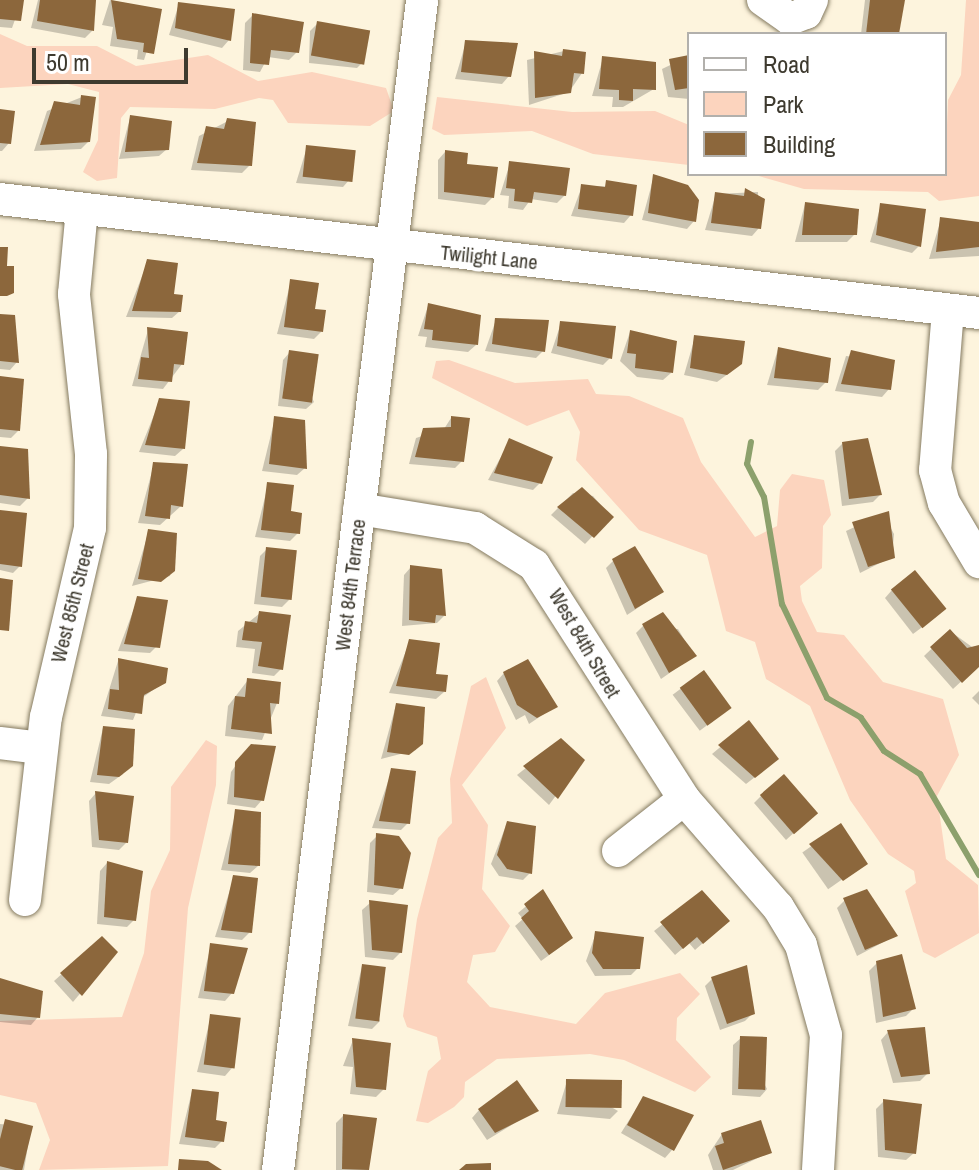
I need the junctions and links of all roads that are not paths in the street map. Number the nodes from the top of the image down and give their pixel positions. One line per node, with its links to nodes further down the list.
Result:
1 (422, 0): 6 (street, West 84th Terrace)
2 (763, 0): 3 (street)
3 (812, 0)
4 (0, 199): 5 (street, Twilight Lane)
5 (82, 209): 6 (street, Twilight Lane); 11 (street, West 85th Street)
6 (391, 247): 7 (street, Twilight Lane); 8 (street, West 84th Terrace)
7 (964, 312): 9 (street)
8 (359, 509): 12 (street, West 84th Street); 15 (street, West 84th Terrace)
9 (979, 562)
10 (0, 743): 11 (street)
11 (41, 748): 14 (street, West 85th Street)
12 (684, 799): 13 (street); 16 (street, West 84th Street)
13 (618, 851)
14 (25, 900)
15 (278, 1170)
16 (818, 1170)

